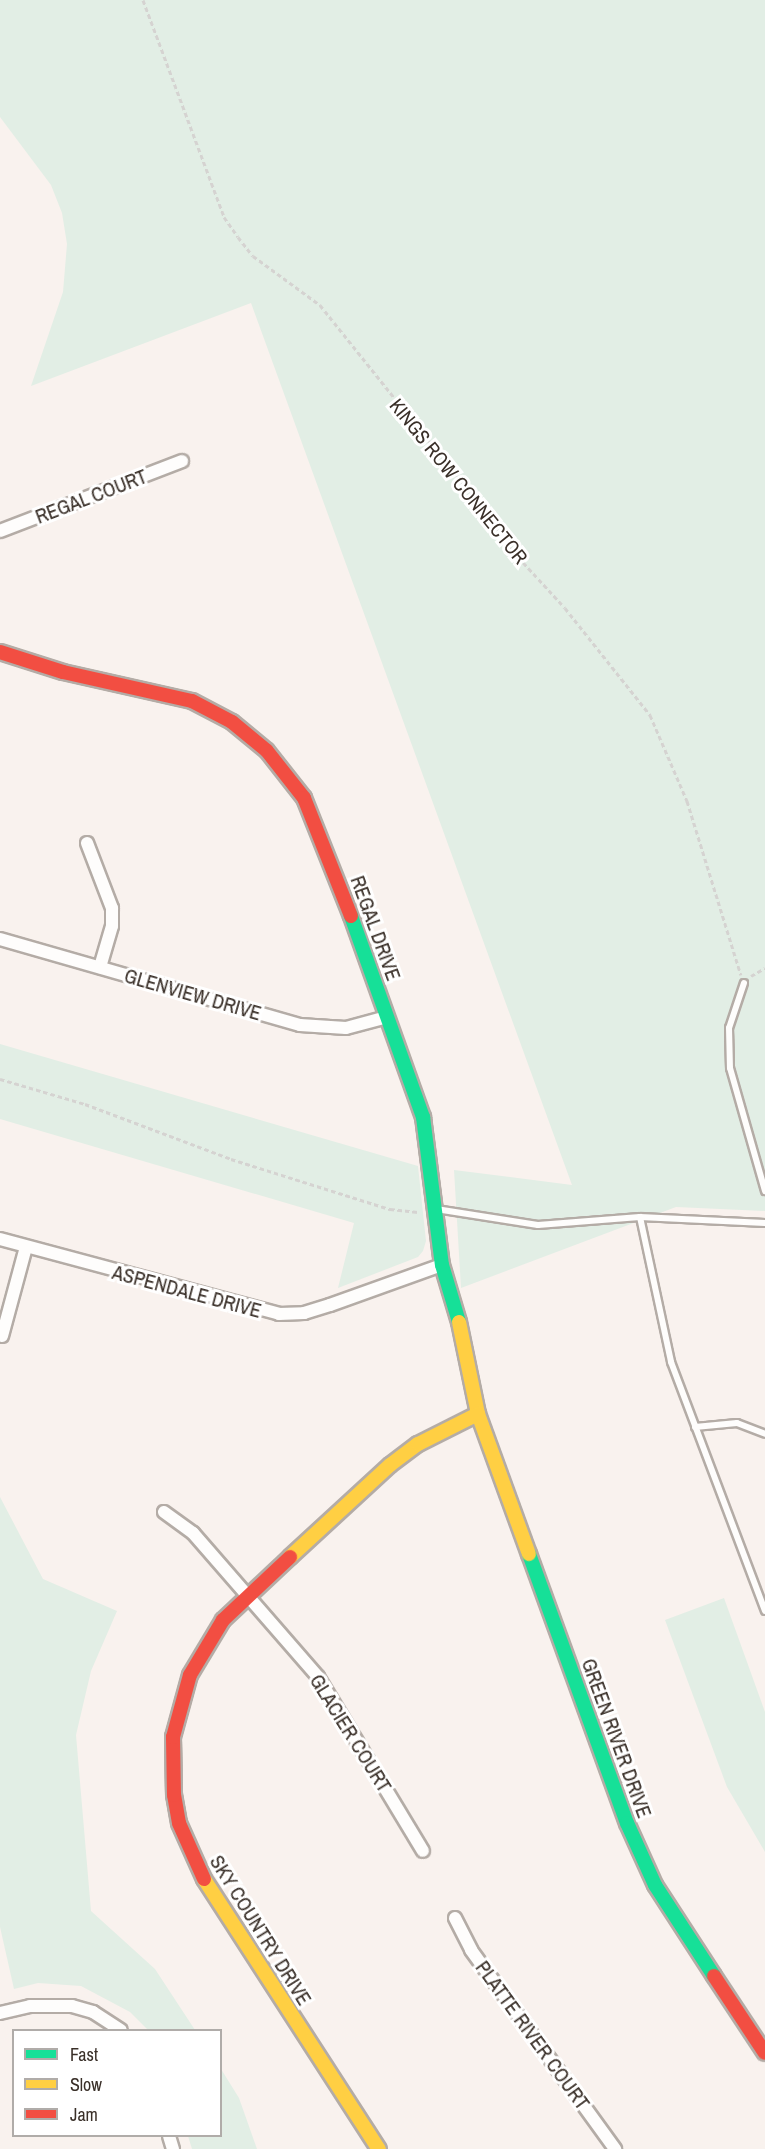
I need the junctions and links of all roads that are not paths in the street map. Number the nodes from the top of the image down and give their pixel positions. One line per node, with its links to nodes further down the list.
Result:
1 (182, 461): 2 (street, REGAL COURT)
2 (0, 531)
3 (0, 652): 8 (street, REGAL DRIVE)
4 (87, 843): 6 (street)
5 (0, 939): 6 (street, GLENVIEW DRIVE)
6 (100, 968): 8 (street, GLENVIEW DRIVE)
7 (744, 983): 9 (lane)
8 (387, 1017): 10 (street, REGAL DRIVE)
9 (765, 1191)
10 (435, 1209): 11 (lane); 15 (street, REGAL DRIVE)
11 (640, 1217): 12 (lane); 18 (lane)
12 (765, 1223)
13 (0, 1239): 14 (street, ASPENDALE DRIVE)
14 (26, 1247): 15 (street, ASPENDALE DRIVE); 16 (street)
15 (442, 1265): 17 (street, REGAL DRIVE)
16 (2, 1336)
17 (478, 1414): 21 (street, SKY COUNTRY DRIVE); 27 (street, GREEN RIVER DRIVE)
18 (695, 1427): 19 (lane); 22 (lane)
19 (765, 1434)
20 (164, 1512): 21 (street, GLACIER COURT)
21 (246, 1596): 23 (street, GLACIER COURT); 28 (street, SKY COUNTRY DRIVE)
22 (765, 1611)
23 (423, 1851)
24 (455, 1918): 29 (street, PLATTE RIVER COURT)
25 (0, 2013): 26 (street)
26 (118, 2029)
27 (765, 2053)
28 (379, 2149)
29 (615, 2149)

